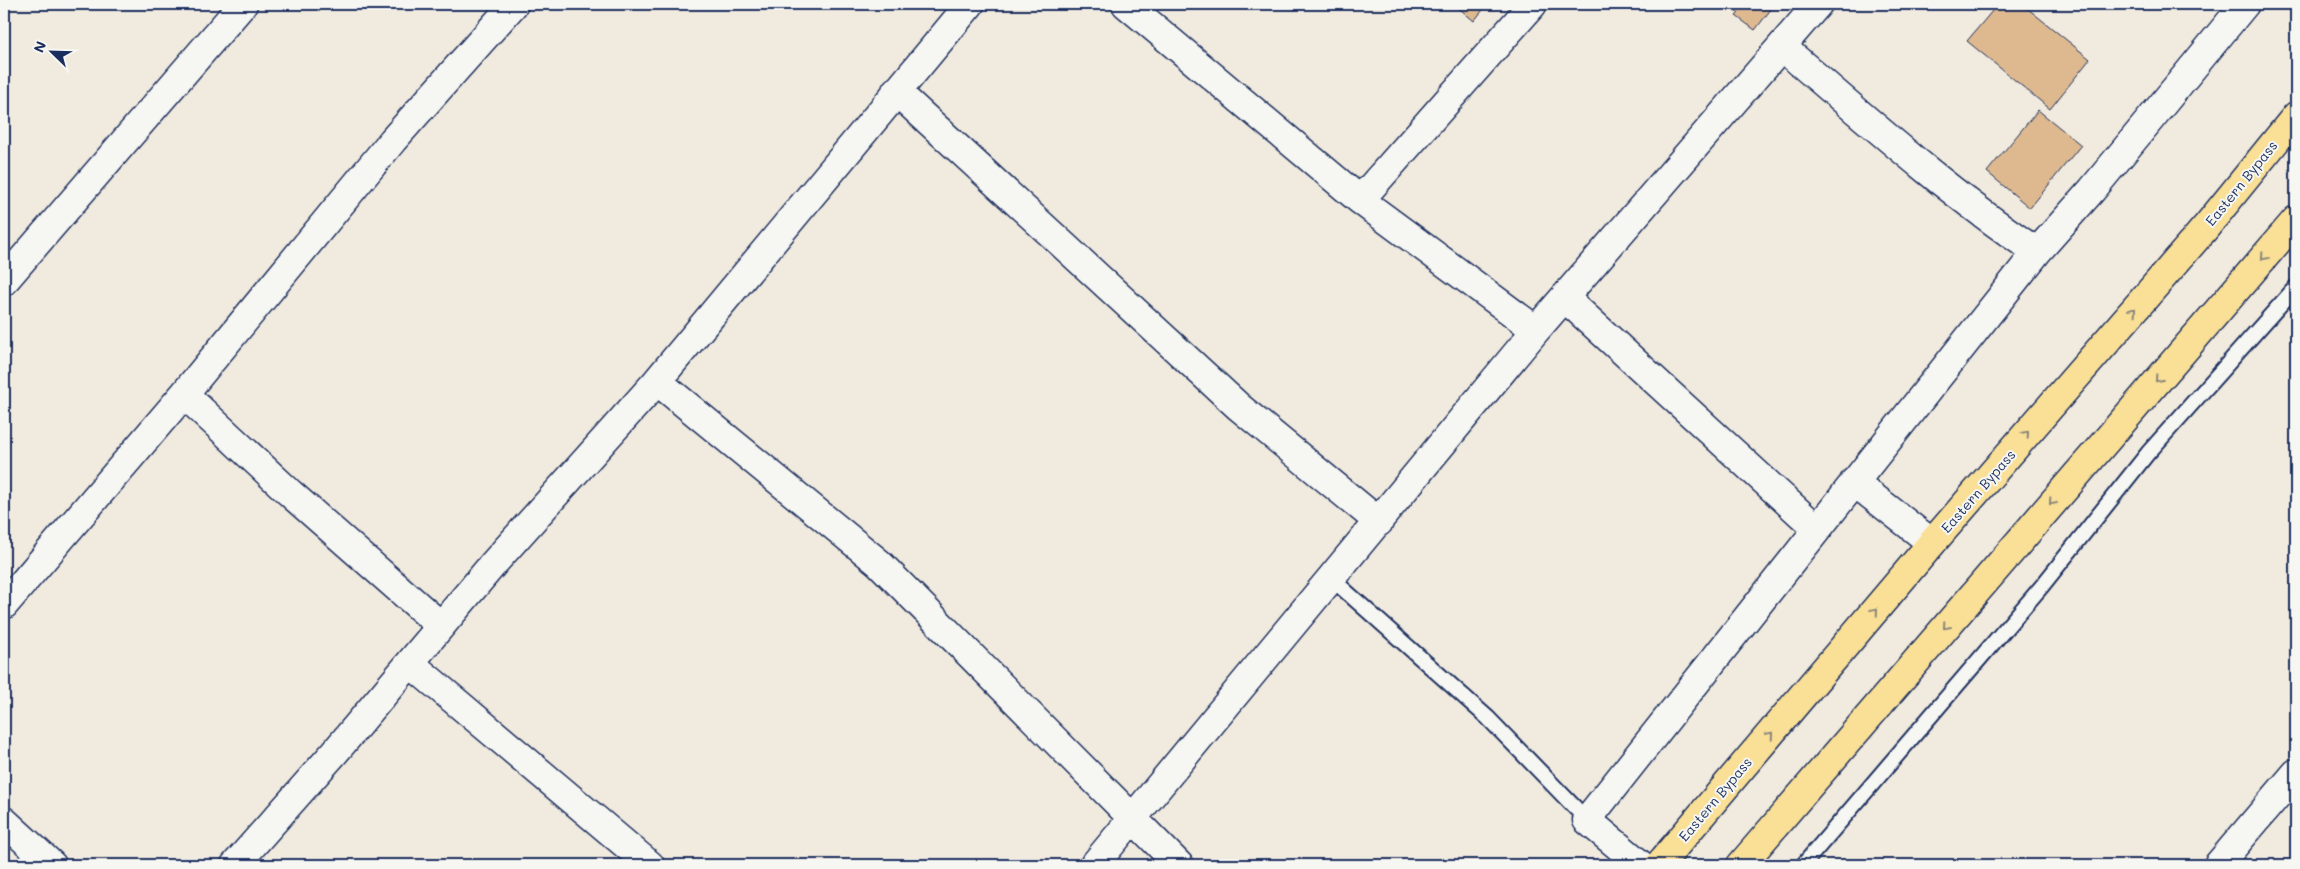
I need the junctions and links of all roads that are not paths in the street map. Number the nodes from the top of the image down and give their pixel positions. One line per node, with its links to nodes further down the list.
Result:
1 (243, 4): 14 (street)
2 (514, 4): 19 (street)
3 (970, 4): 9 (street)
4 (1126, 4): 11 (street)
5 (1533, 4): 11 (street)
6 (1818, 4): 8 (street)
7 (2245, 4): 13 (street)
8 (1782, 47): 13 (street); 16 (street)
9 (896, 91): 18 (street); 21 (street)
10 (2296, 116): 23 (main road, Eastern Bypass, one-way to 10)
11 (1360, 200): 17 (street)
12 (2296, 220): 39 (main road, one-way to 39)
13 (2037, 252): 20 (street)
14 (4, 281)
15 (2296, 287): 40 (lane)
16 (1565, 298): 17 (street); 22 (street)
17 (1536, 330): 21 (street)
18 (657, 381): 26 (street); 29 (street)
19 (184, 394): 25 (street); 26 (street)
20 (1854, 482): 22 (street); 23 (street)
21 (1379, 522): 24 (street)
22 (1817, 529): 30 (street)
23 (1932, 543): 38 (main road, Eastern Bypass, one-way to 23)
24 (1332, 579): 29 (street); 30 (lane)
25 (4, 604)
26 (441, 626): 27 (street)
27 (410, 663): 33 (street); 34 (street)
28 (2296, 773): 41 (street)
29 (1132, 819): 35 (street); 36 (street)
30 (1587, 820): 37 (street)
31 (4, 821): 32 (street)
32 (52, 865)
33 (235, 865)
34 (650, 865)
35 (1094, 865)
36 (1179, 865)
37 (1640, 865)
38 (1659, 865)
39 (1741, 865)
40 (1803, 865)
41 (2218, 865)

